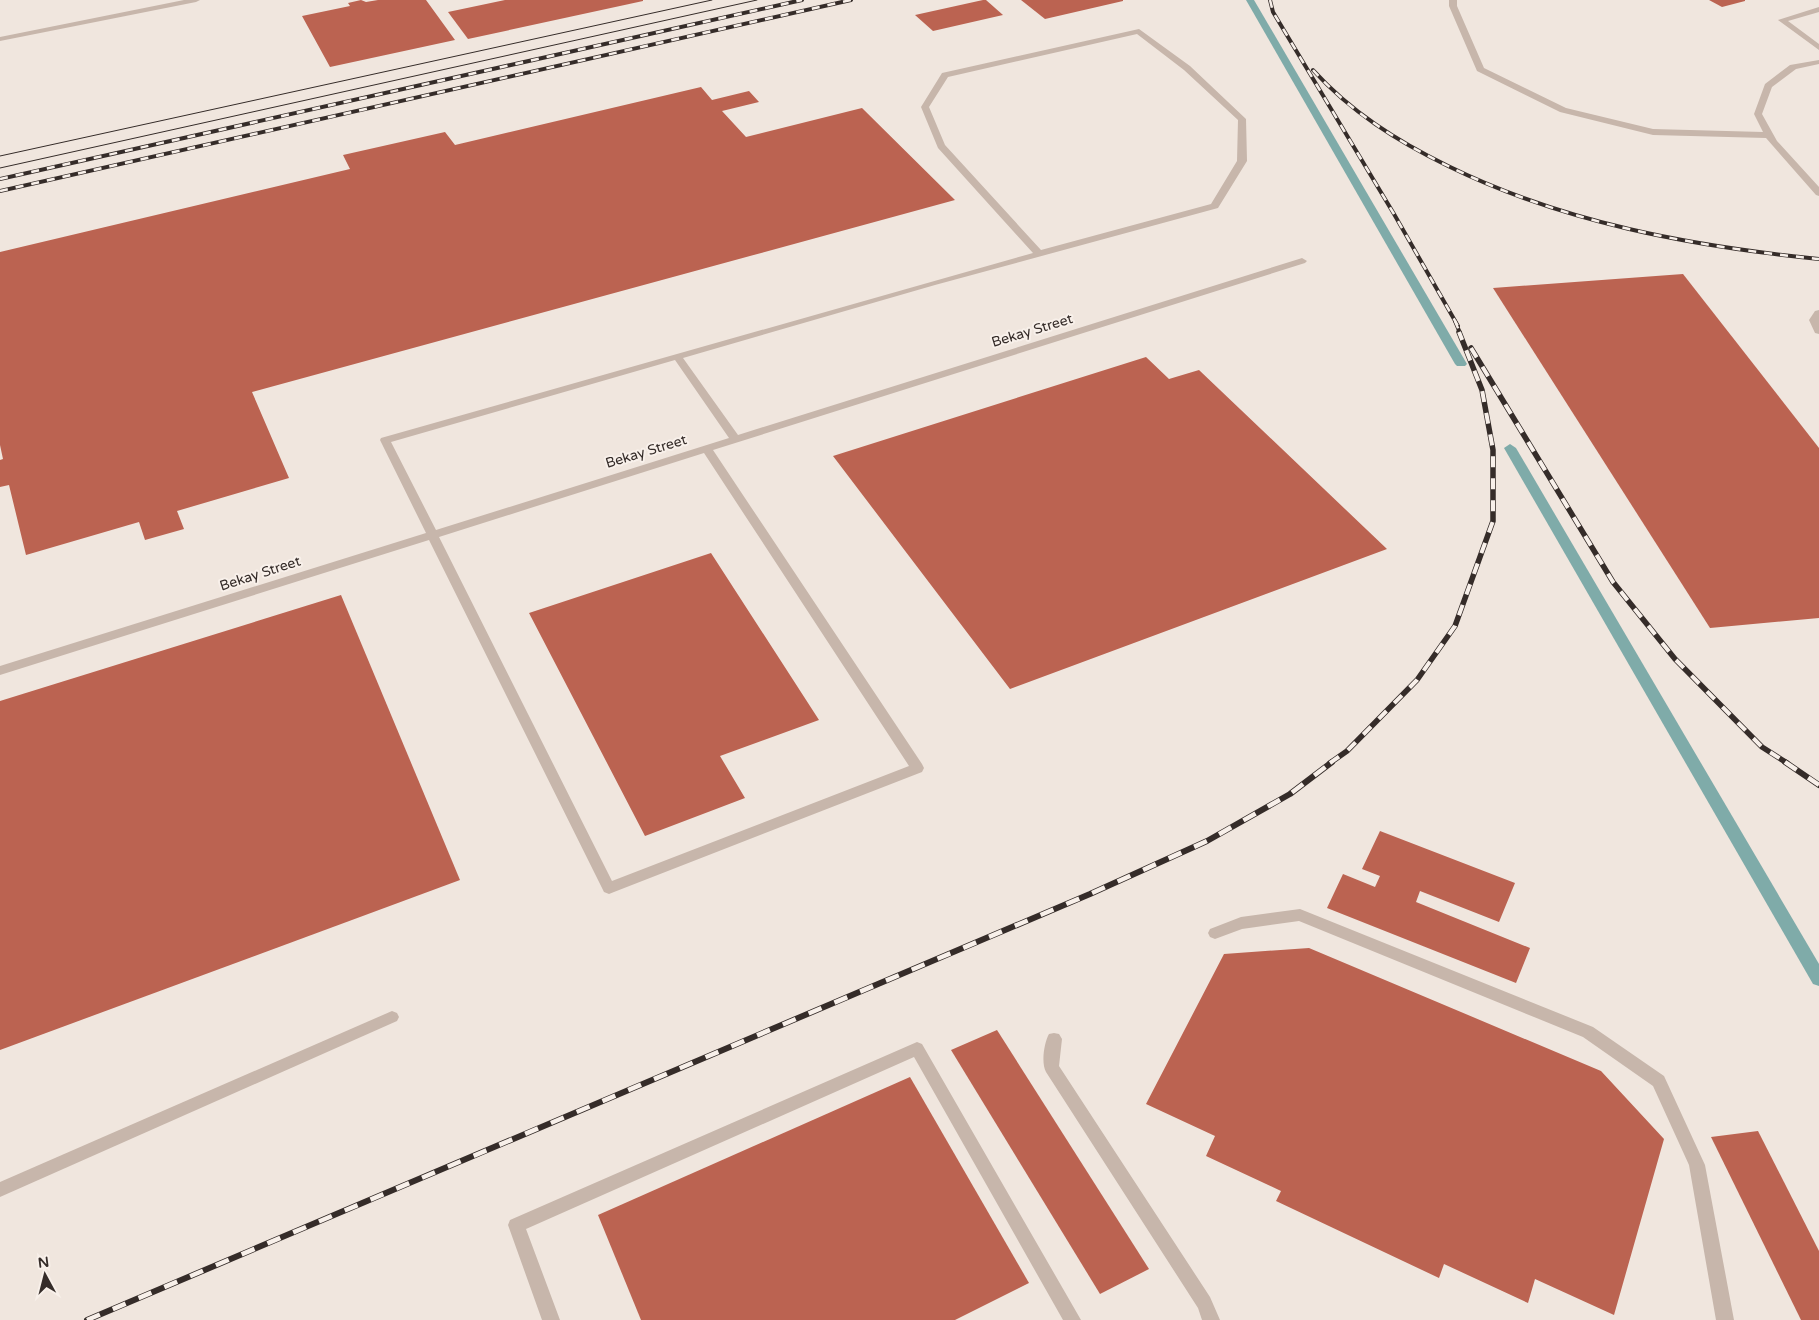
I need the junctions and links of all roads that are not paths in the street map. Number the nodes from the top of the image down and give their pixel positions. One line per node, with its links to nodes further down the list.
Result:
1 (196, 0): 3 (street)
2 (1453, 0): 8 (street)
3 (174, 2): 5 (street)
4 (1819, 10): 6 (street)
5 (0, 39)
6 (1819, 48)
7 (1819, 62): 8 (street)
8 (1769, 135): 9 (street)
9 (1819, 192)
10 (1039, 254): 10 (street); 14 (street)
11 (1302, 261): 15 (street, Bekay Street)
12 (1819, 313): 13 (street)
13 (1819, 331)
14 (677, 356): 15 (street); 17 (street)
15 (735, 439): 16 (street, Bekay Street)
16 (706, 448): 17 (street, Bekay Street); 17 (street)
17 (433, 534): 18 (street, Bekay Street)
18 (0, 671)
19 (1215, 932): 26 (street)
20 (392, 1017): 22 (street)
21 (1054, 1039): 25 (street)
22 (0, 1190)
23 (551, 1320): 24 (street)
24 (1072, 1320)
25 (1211, 1320)
26 (1725, 1320)

